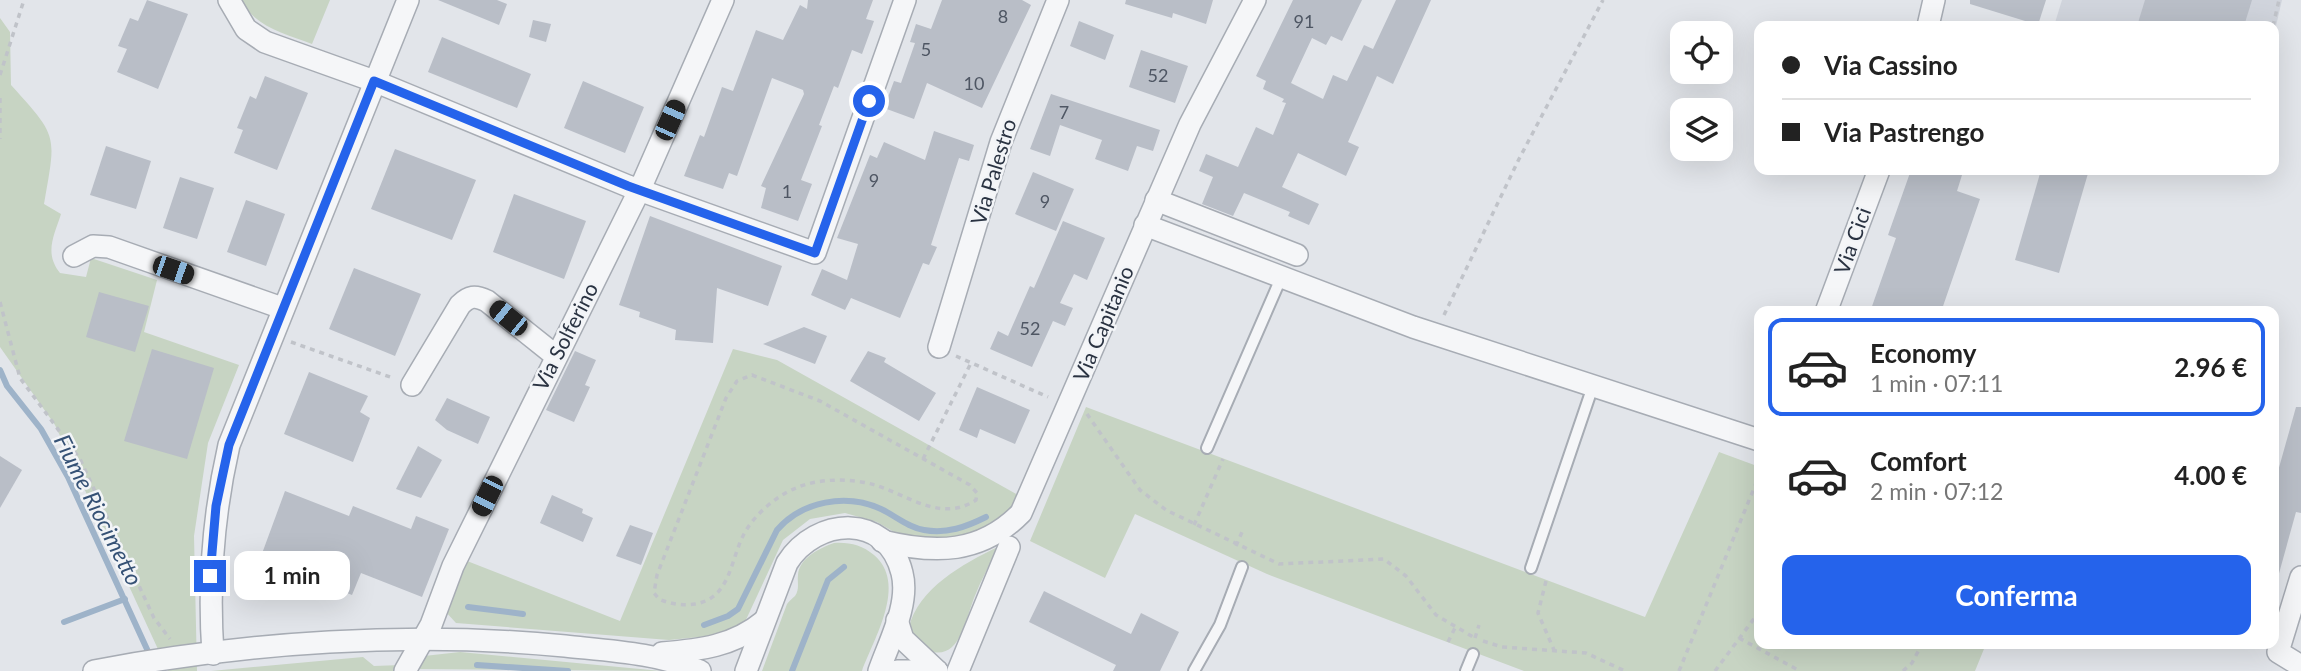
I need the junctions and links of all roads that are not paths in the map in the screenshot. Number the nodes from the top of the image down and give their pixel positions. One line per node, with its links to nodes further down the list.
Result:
1 (229, 0): 9 (street)
2 (408, 0): 9 (street)
3 (723, 0): 11 (street, Via Solferino)
4 (905, 0): 11 (street)
5 (1058, 0): 19 (street, Via Palestro)
6 (1255, 0): 12 (street, Via Capitanio)
7 (1934, 0): 8 (street)
8 (1929, 21)
9 (374, 81): 11 (street); 18 (street)
10 (1877, 175): 17 (street, Via Cici)
11 (640, 189): 20 (street, Via Solferino)
12 (1156, 200): 13 (street, Via Capitanio); 15 (street)
13 (1145, 225): 16 (street); 25 (street, Via Capitanio)
14 (74, 256): 18 (street)
15 (1297, 256)
16 (1281, 278): 22 (street); 24 (lane)
17 (1828, 306)
18 (282, 308): 35 (street)
19 (939, 347)
20 (556, 356): 21 (street); 32 (street, Via Solferino)
21 (412, 385)
22 (1593, 386): 23 (street); 28 (lane)
23 (1754, 438)
24 (1207, 448)
25 (882, 541): 30 (street); 31 (street, Via Capitanio)
26 (1009, 547): 46 (street)
27 (1242, 568): 47 (lane)
28 (1531, 568)
29 (2301, 577): 33 (street)
30 (897, 620): 43 (street); 45 (street)
31 (764, 621): 36 (street); 42 (street, Via Capitanio)
32 (425, 638): 35 (street); 36 (street); 40 (street, Via Solferino)
33 (2279, 646)
34 (2278, 649): 38 (street)
35 (213, 654): 39 (street)
36 (650, 654): 41 (street)
37 (1473, 654): 48 (lane)
38 (2301, 666)
39 (94, 671)
40 (405, 671)
41 (700, 671)
42 (746, 671)
43 (879, 671)
44 (897, 671): 45 (street)
45 (937, 671)
46 (958, 671)
47 (1194, 671)
48 (1466, 671)

